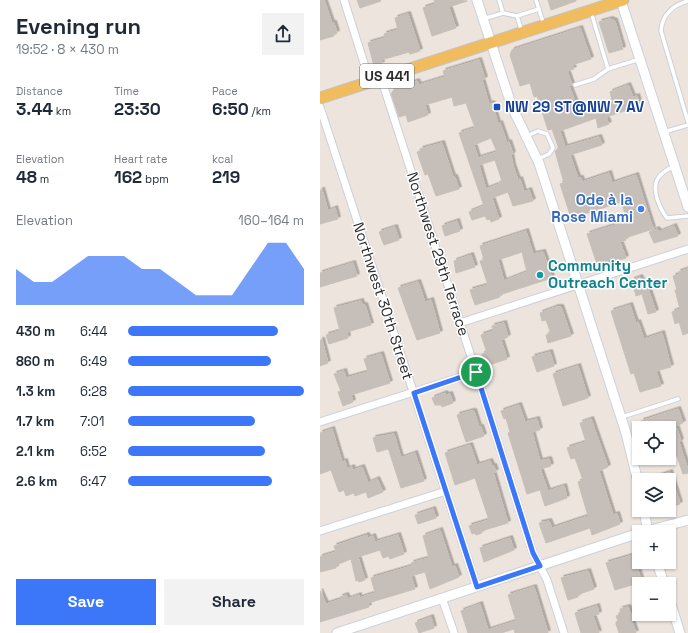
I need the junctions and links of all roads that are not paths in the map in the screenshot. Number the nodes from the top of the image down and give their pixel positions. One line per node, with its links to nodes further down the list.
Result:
1 (344, 0): 17 (street)
2 (476, 0): 11 (street)
3 (499, 0): 9 (lane)
4 (536, 0): 7 (lane)
5 (622, 0): 8 (main road, US 441); 15 (street)
6 (688, 1): 21 (lane)
7 (539, 9): 10 (lane); 12 (lane)
8 (590, 11): 12 (main road, US 441); 16 (lane)
9 (503, 12): 10 (lane); 11 (lane)
10 (517, 16): 13 (lane)
11 (482, 19): 14 (street)
12 (544, 26): 13 (main road, US 441)
13 (522, 33): 14 (main road, US 441)
14 (490, 43): 17 (main road, US 441); 23 (street)
15 (641, 59): 16 (lane); 22 (street)
16 (608, 69): 18 (lane)
17 (375, 80): 19 (main road, US 441); 30 (street, Northwest 29th Terrace)
18 (575, 85)
19 (320, 98)
20 (320, 107): 32 (street, Northwest 30th Street)
21 (688, 123): 22 (lane)
22 (664, 132): 25 (street)
23 (526, 136): 24 (street); 24 (lane)
24 (537, 160): 29 (street)
25 (675, 165): 26 (street); 27 (lane)
26 (688, 207)
27 (688, 216)
28 (688, 249): 29 (street)
29 (578, 284): 30 (street); 34 (street)
30 (460, 323): 31 (street, Northwest 29th Terrace)
31 (476, 372): 32 (street); 42 (street, Northwest 29th Terrace)
32 (414, 393): 35 (street); 37 (street, Northwest 30th Street)
33 (678, 399): 34 (lane)
34 (620, 417): 36 (street)
35 (320, 422)
36 (635, 473)
37 (446, 491): 40 (street); 43 (street, Northwest 30th Street)
38 (688, 520): 39 (street)
39 (670, 525)
40 (320, 531)
41 (632, 536): 42 (street)
42 (540, 566): 43 (street); 49 (street, Northwest 29th Terrace)
43 (477, 587): 44 (street)
44 (442, 598): 46 (street); 48 (street)
45 (676, 620): 50 (street)
46 (348, 631): 47 (street)
47 (337, 633)
48 (454, 633)
49 (564, 633)
50 (680, 633)

